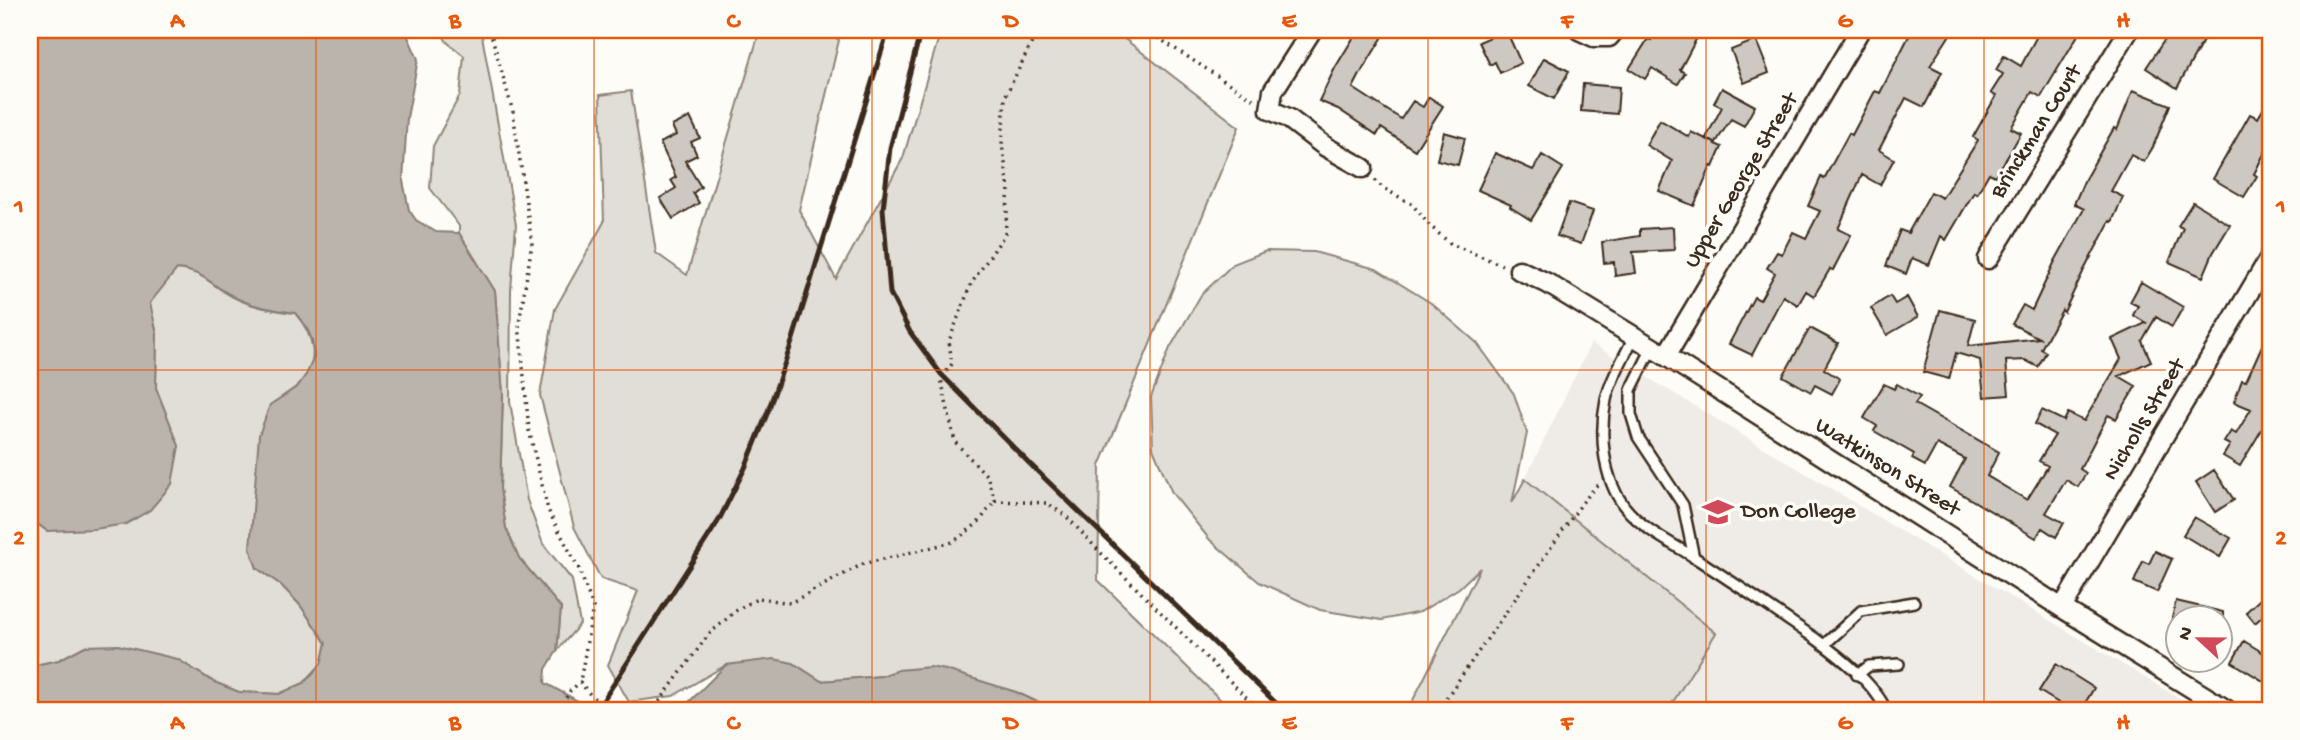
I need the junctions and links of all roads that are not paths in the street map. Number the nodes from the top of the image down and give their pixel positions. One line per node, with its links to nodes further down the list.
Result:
1 (1312, 30): 6 (street)
2 (1578, 30): 3 (street)
3 (1615, 30)
4 (1860, 30): 11 (street, Upper George Street)
5 (2129, 30): 8 (street, Brinckman Court)
6 (1363, 168)
7 (2270, 257): 14 (street, Nicholls Street)
8 (1988, 259)
9 (1519, 270): 10 (street, Watkinson Street)
10 (1634, 337): 11 (street, Watkinson Street); 12 (lane)
11 (1659, 352): 12 (lane); 14 (street, Watkinson Street)
12 (1694, 558): 15 (lane)
13 (1914, 601): 15 (lane)
14 (2062, 608): 19 (street, Watkinson Street)
15 (1824, 645): 17 (lane)
16 (1899, 664): 17 (lane)
17 (1857, 675): 18 (lane)
18 (1885, 709)
19 (2227, 710)

